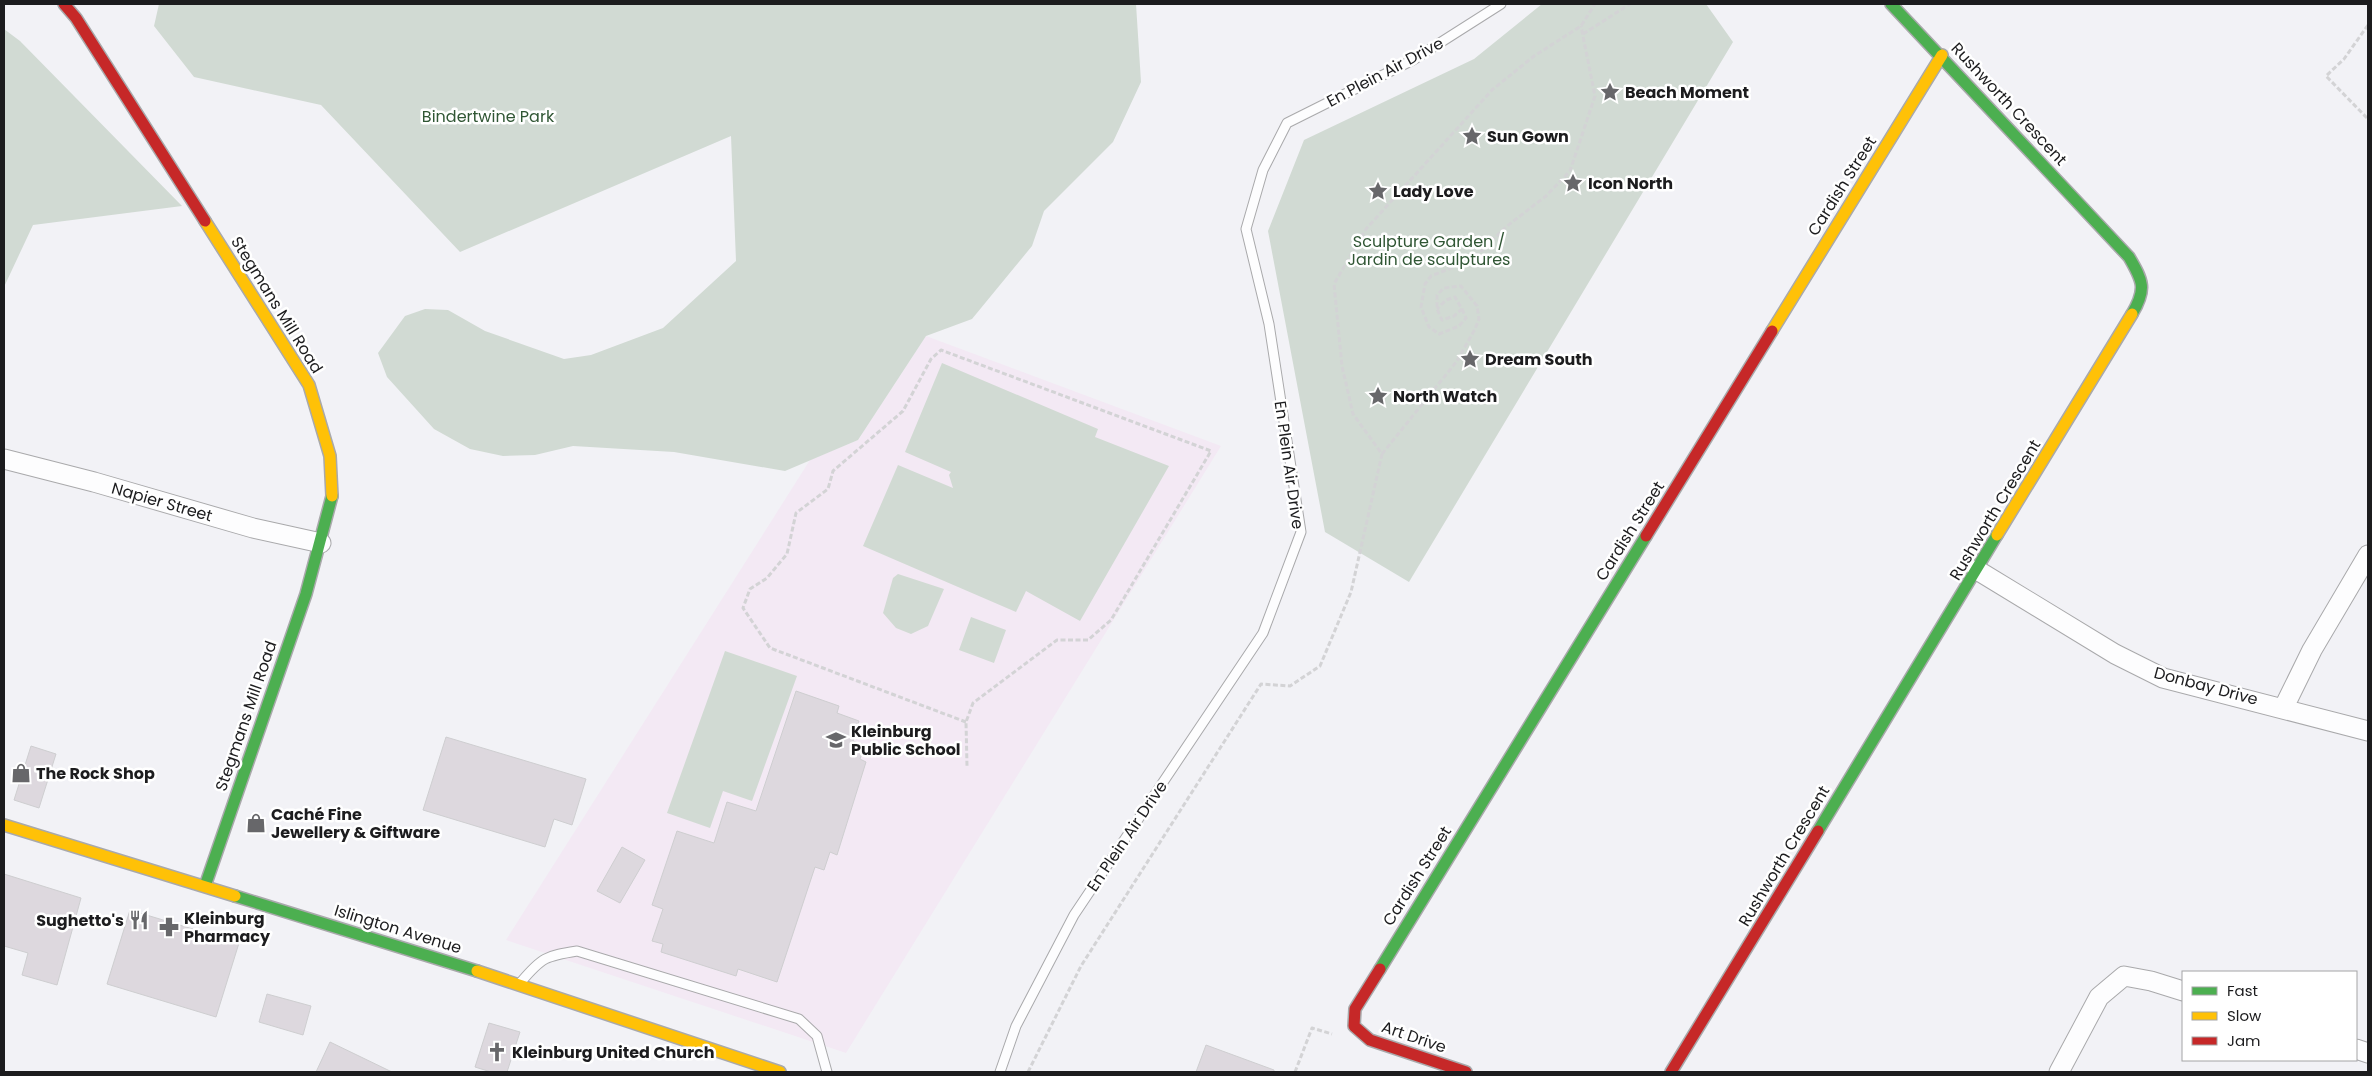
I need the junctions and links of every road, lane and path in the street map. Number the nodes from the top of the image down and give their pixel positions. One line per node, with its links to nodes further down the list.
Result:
1 (64, 4): 14 (street, Stegmans Mill Road)
2 (1501, 4): 28 (lane, En Plein Air Drive)
3 (1630, 4): 7 (path)
4 (1892, 4): 8 (street, Rushworth Crescent)
5 (2368, 25): 9 (path)
6 (1581, 26): 7 (path)
7 (1583, 34): 11 (path)
8 (1942, 55): 16 (street, Rushworth Crescent); 25 (street, Cardish Street)
9 (2368, 119)
10 (1437, 309): 11 (path); 11 (path); 12 (path)
11 (1462, 309)
12 (1382, 454)
13 (4, 459): 14 (street, Napier Street)
14 (321, 543): 22 (street, Stegmans Mill Road)
15 (2368, 555): 17 (street)
16 (1977, 570): 17 (street, Donbay Drive); 31 (street, Rushworth Crescent)
17 (2284, 708): 19 (street, Donbay Drive)
18 (966, 722): 18 (path); 20 (path)
19 (2368, 731)
20 (967, 766)
21 (4, 825): 22 (street, Islington Avenue)
22 (205, 886): 23 (street, Islington Avenue)
23 (518, 986): 26 (street, Islington Avenue); 27 (lane)
24 (2182, 991): 32 (street)
25 (1354, 1026): 29 (path); 30 (street, Art Drive)
26 (780, 1072)
27 (826, 1072)
28 (1000, 1072)
29 (1295, 1072)
30 (1466, 1072)
31 (1671, 1072)
32 (2059, 1072)

